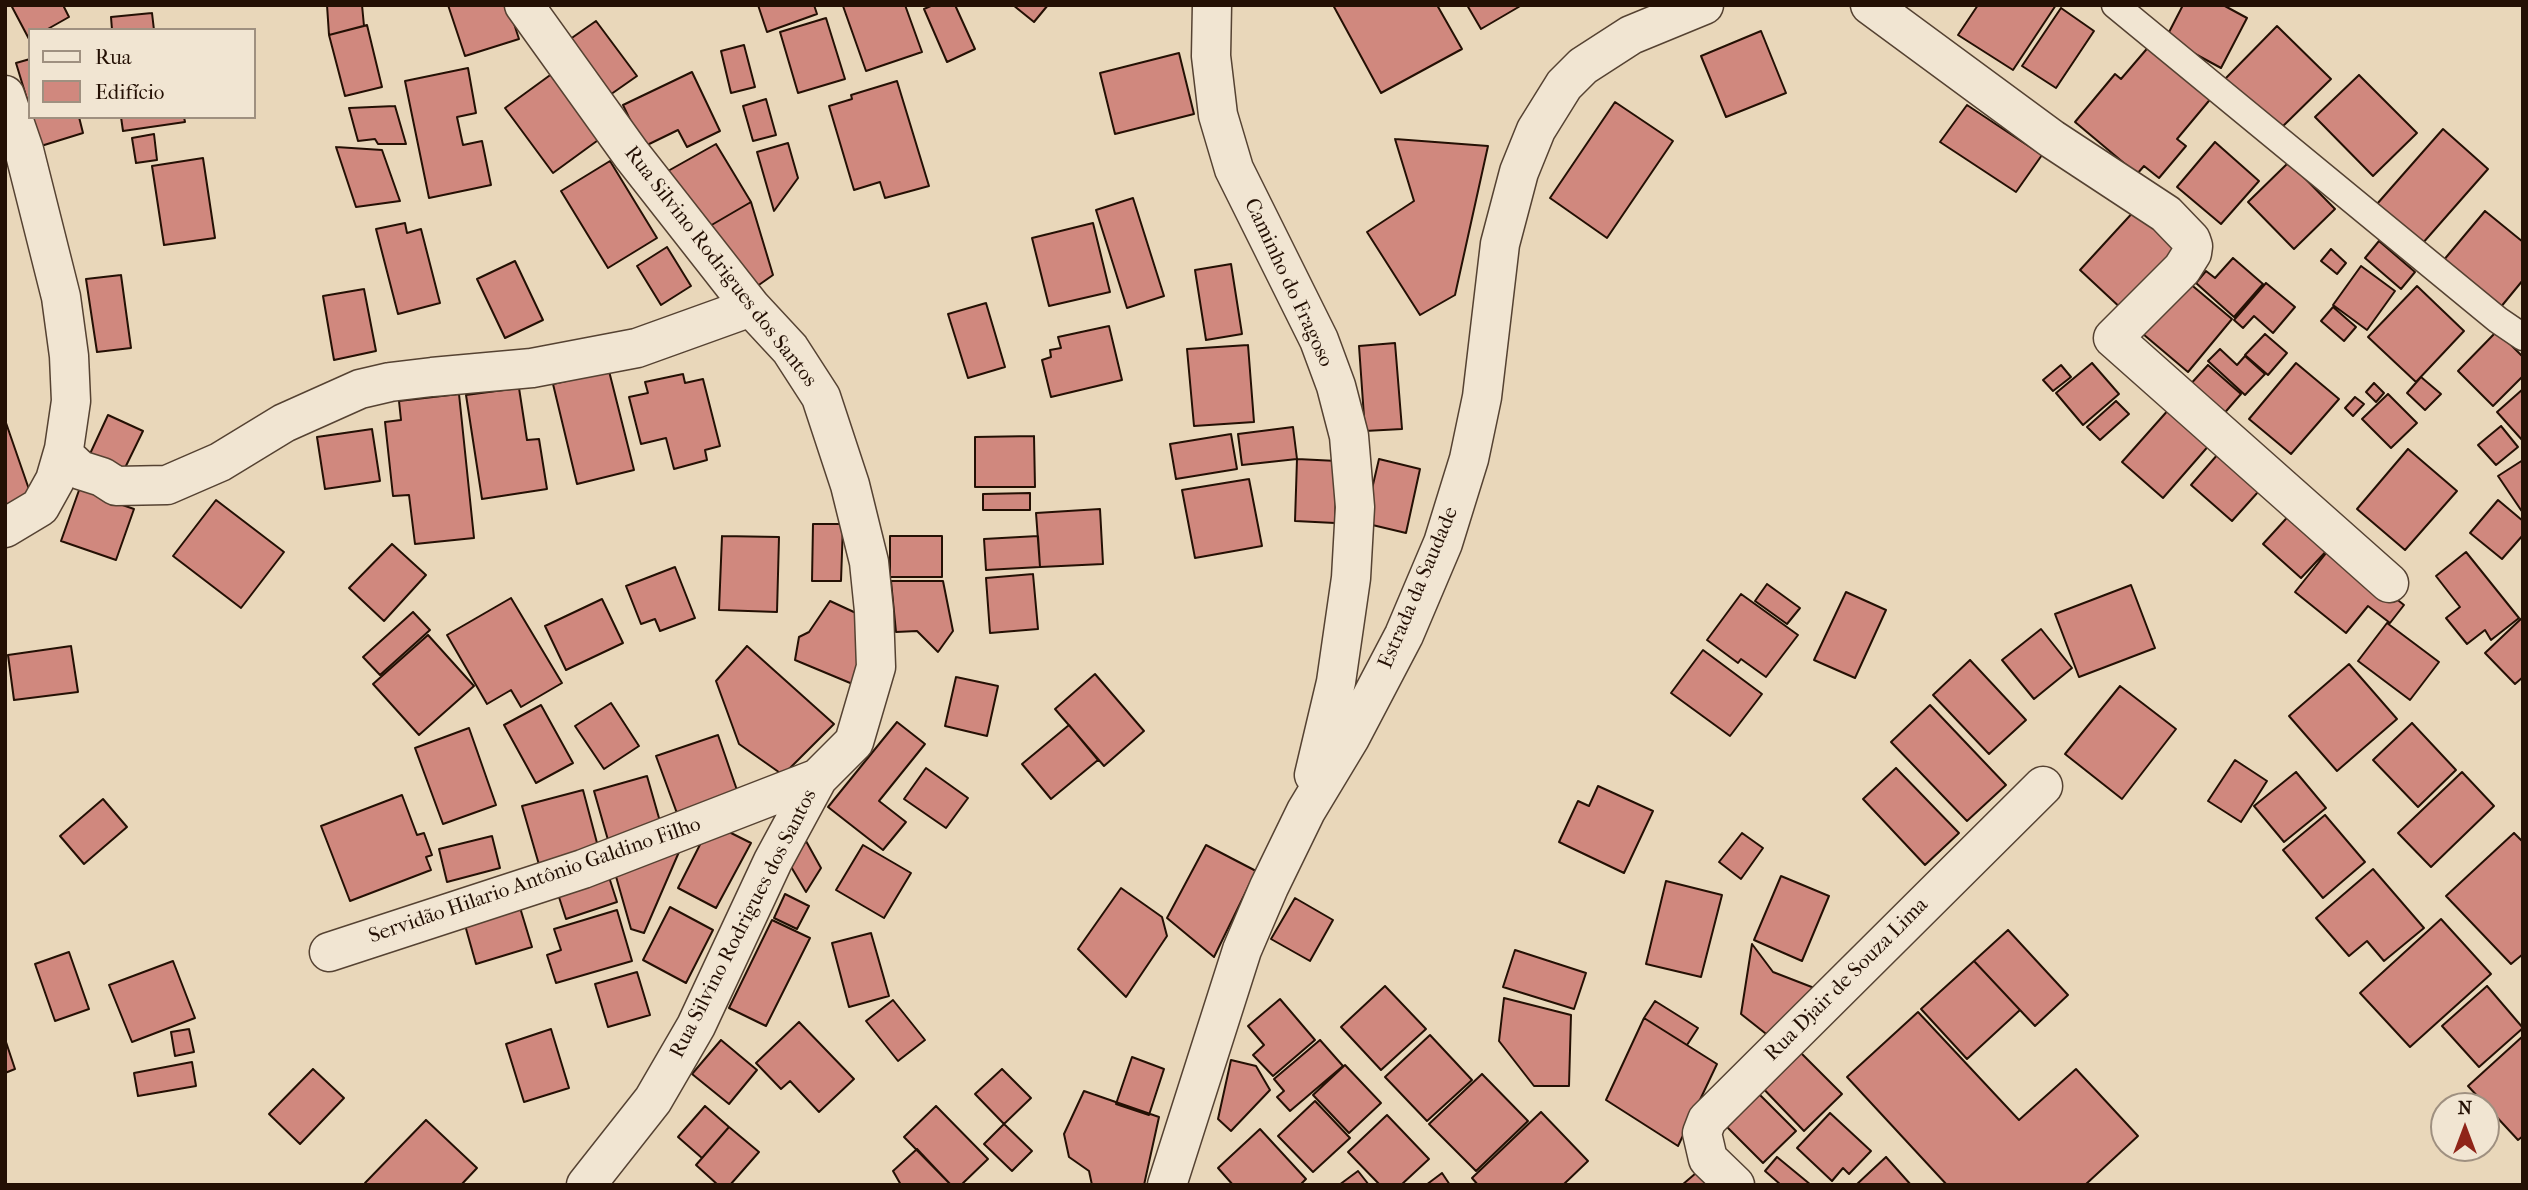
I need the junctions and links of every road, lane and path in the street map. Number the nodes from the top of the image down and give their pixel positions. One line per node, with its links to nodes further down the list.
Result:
1 (524, 5): 7 (street, Rua Silvino Rodrigues dos Santos)
2 (1212, 5): 14 (street, Caminho do Fragoso)
3 (1704, 5): 14 (street, Estrada da Saudade)
4 (1870, 5): 11 (street)
5 (2115, 5): 8 (lane)
6 (5, 95): 9 (street)
7 (751, 307): 9 (street); 12 (street, Rua Silvino Rodrigues dos Santos)
8 (2523, 337)
9 (63, 454): 10 (street)
10 (5, 528)
11 (2389, 583)
12 (818, 778): 15 (street, Servidão Hilario Antônio Galdino Filho); 16 (street, Rua Silvino Rodrigues dos Santos)
13 (2043, 786): 18 (street, Rua Djair de Souza Lima)
14 (1306, 811): 17 (street, Estrada da Saudade)
15 (329, 952)
16 (586, 1185)
17 (1167, 1185)
18 (1735, 1185)

